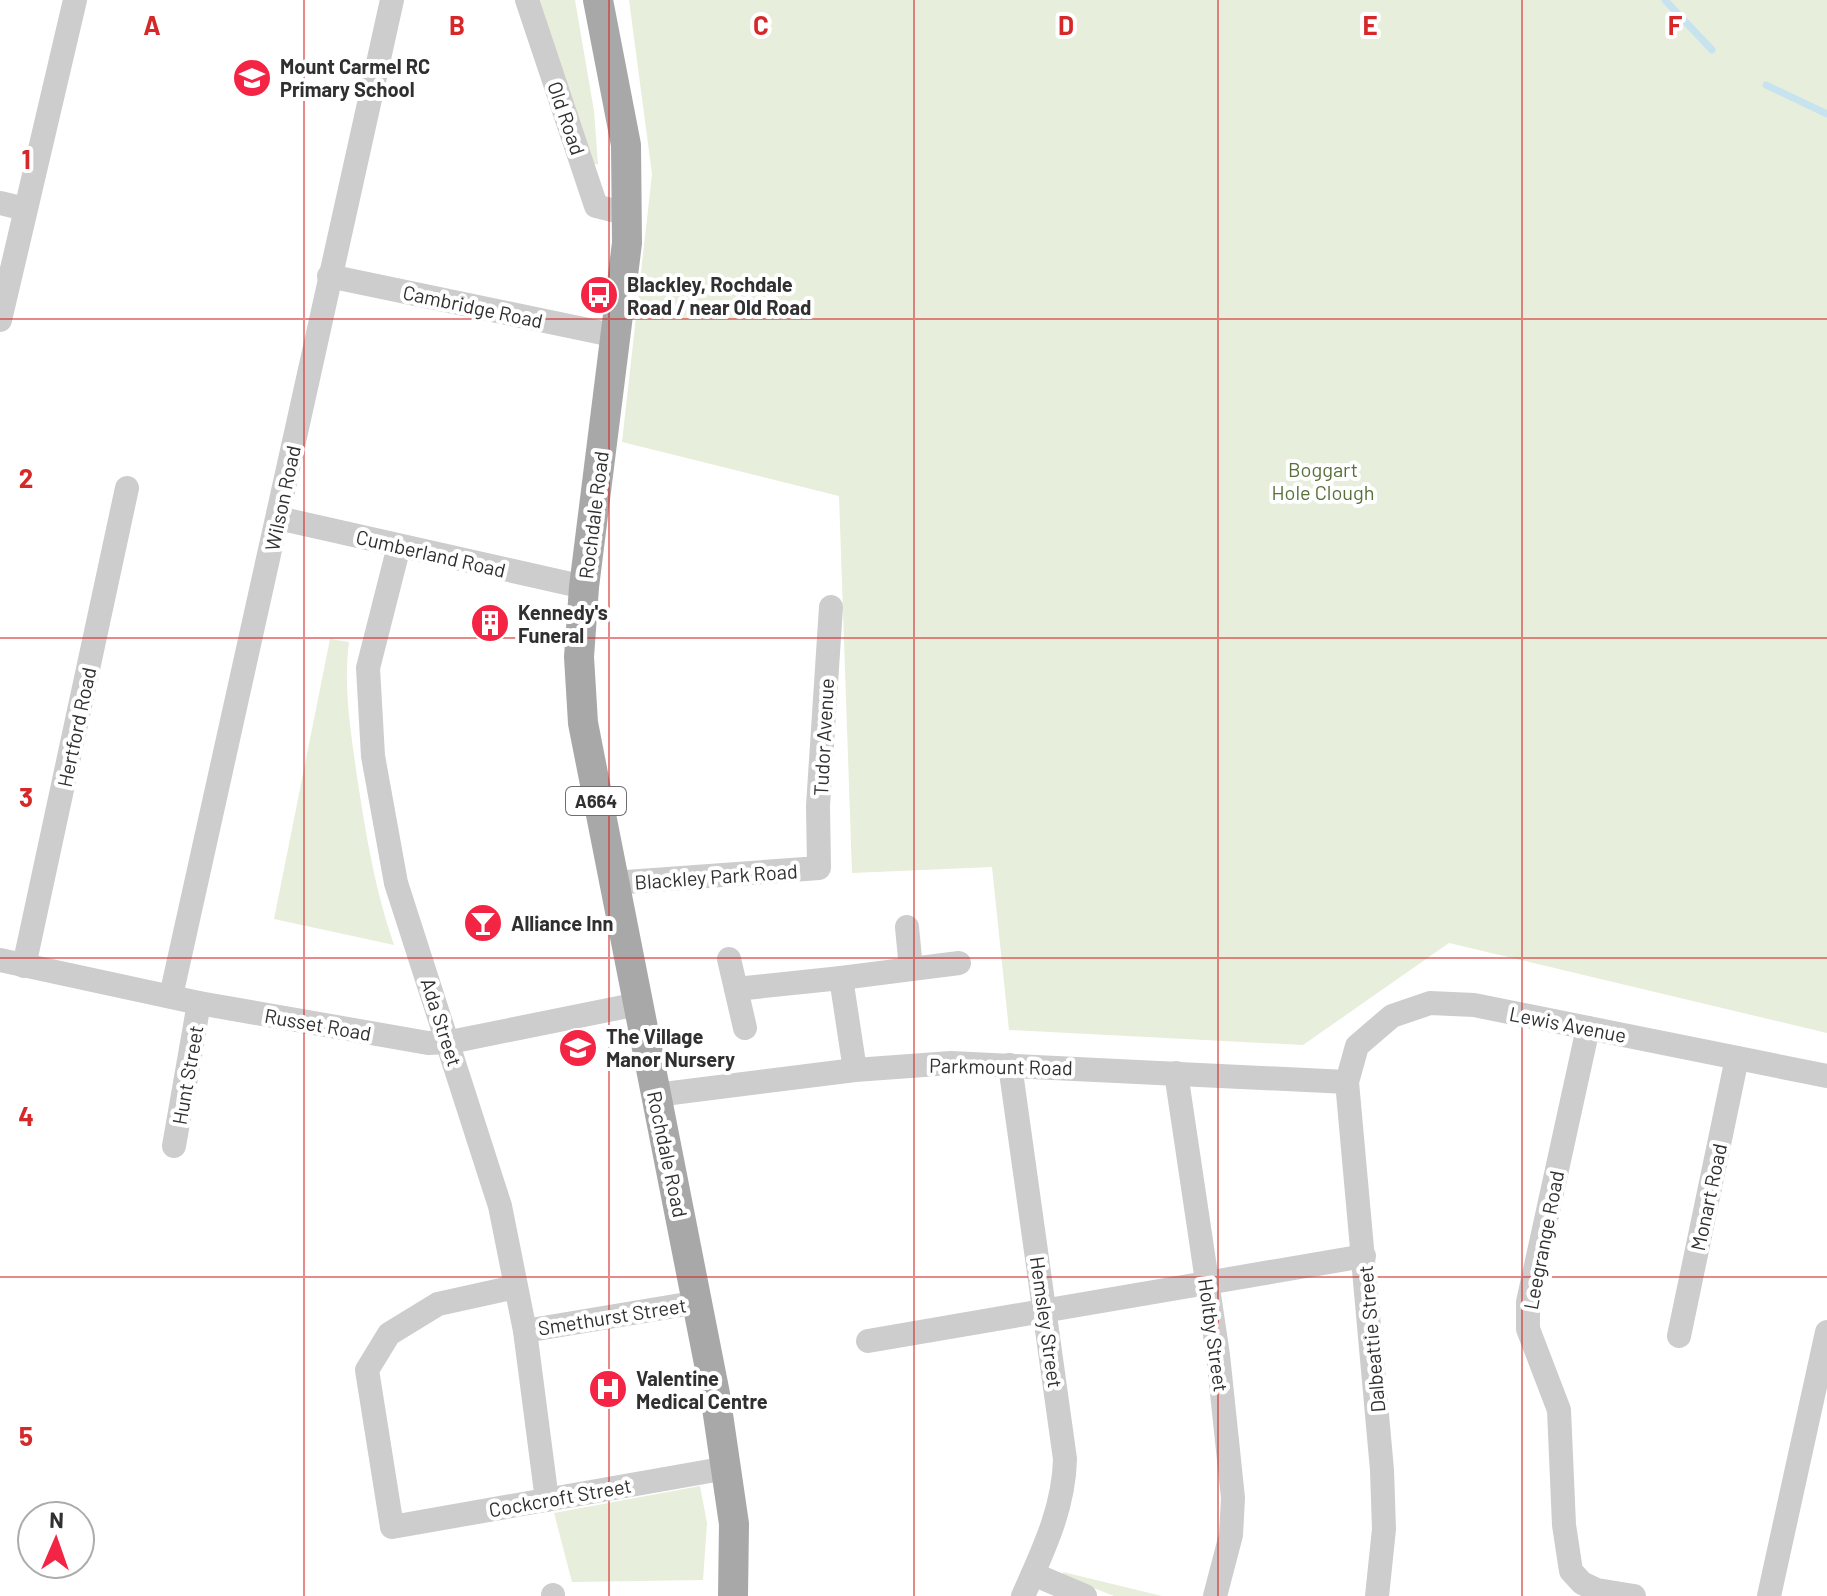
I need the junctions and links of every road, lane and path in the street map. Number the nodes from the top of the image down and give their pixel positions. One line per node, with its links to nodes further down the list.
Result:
1 (75, 0): 6 (street)
2 (392, 0): 8 (street, Wilson Road)
3 (527, 0): 7 (street, Old Road)
4 (598, 0): 7 (main road, Rochdale Road / A664)
5 (0, 203): 6 (street)
6 (25, 209): 9 (street)
7 (627, 214): 10 (main road, Rochdale Road / A664)
8 (329, 276): 10 (street, Cambridge Road); 12 (street, Wilson Road)
9 (0, 320)
10 (617, 336): 14 (main road, Rochdale Road / A664)
11 (127, 488): 20 (street, Hertford Road)
12 (278, 518): 13 (street, Cumberland Road); 25 (street, Wilson Road)
13 (399, 546): 14 (street, Cumberland Road); 30 (street, Ada Street)
14 (584, 587): 17 (main road, Rochdale Road / A664)
15 (831, 607): 16 (street, Tudor Avenue)
16 (819, 868): 17 (street, Blackley Park Road)
17 (612, 883): 27 (main road, Rochdale Road / A664)
18 (907, 927): 22 (street)
19 (729, 959): 24 (street)
20 (12, 963): 25 (street, Russet Road)
21 (959, 963): 22 (street)
22 (911, 969): 23 (street)
23 (841, 978): 24 (street); 33 (street)
24 (736, 989): 28 (street)
25 (171, 996): 26 (street, Russet Road)
26 (199, 1003): 30 (street, Russet Road); 38 (street, Hunt Street)
27 (638, 1004): 30 (street, Russet Road); 37 (main road, Rochdale Road / A664)
28 (745, 1028)
29 (1588, 1028): 31 (street, Lewis Avenue); 36 (street, Lewis Avenue); 55 (street, Leegrange Road)
30 (450, 1042): 41 (street, Ada Street)
31 (1737, 1058): 35 (street, Lewis Avenue); 46 (street, Monart Road)
32 (1010, 1065): 33 (street, Parkmount Road); 34 (street, Parkmount Road); 43 (street, Hemsley Street)
33 (855, 1070): 37 (street, Parkmount Road)
34 (1176, 1073): 36 (street, Parkmount Road); 40 (street, Holtby Street)
35 (1827, 1076)
36 (1347, 1082): 39 (street, Dalbeattie Street)
37 (656, 1095): 42 (main road, Rochdale Road / A664)
38 (174, 1146)
39 (1364, 1256): 40 (street); 54 (street, Dalbeattie Street)
40 (1207, 1281): 43 (street); 53 (street, Holtby Street)
41 (515, 1287): 44 (street, Ada Street); 49 (street, Cockcroft Street)
42 (699, 1302): 44 (street, Smethurst Street); 48 (main road, Rochdale Road / A664)
43 (1045, 1308): 47 (street); 50 (street, Hemsley Street)
44 (525, 1331): 49 (street, Ada Street)
45 (1827, 1332): 56 (street)
46 (1679, 1336)
47 (868, 1341)
48 (727, 1468): 49 (street, Cockcroft Street); 51 (main road, Rochdale Road / A664)
49 (547, 1500)
50 (1028, 1585): 52 (street)
51 (733, 1596)
52 (1085, 1596)
53 (1215, 1596)
54 (1377, 1596)
55 (1634, 1596)
56 (1769, 1596)

